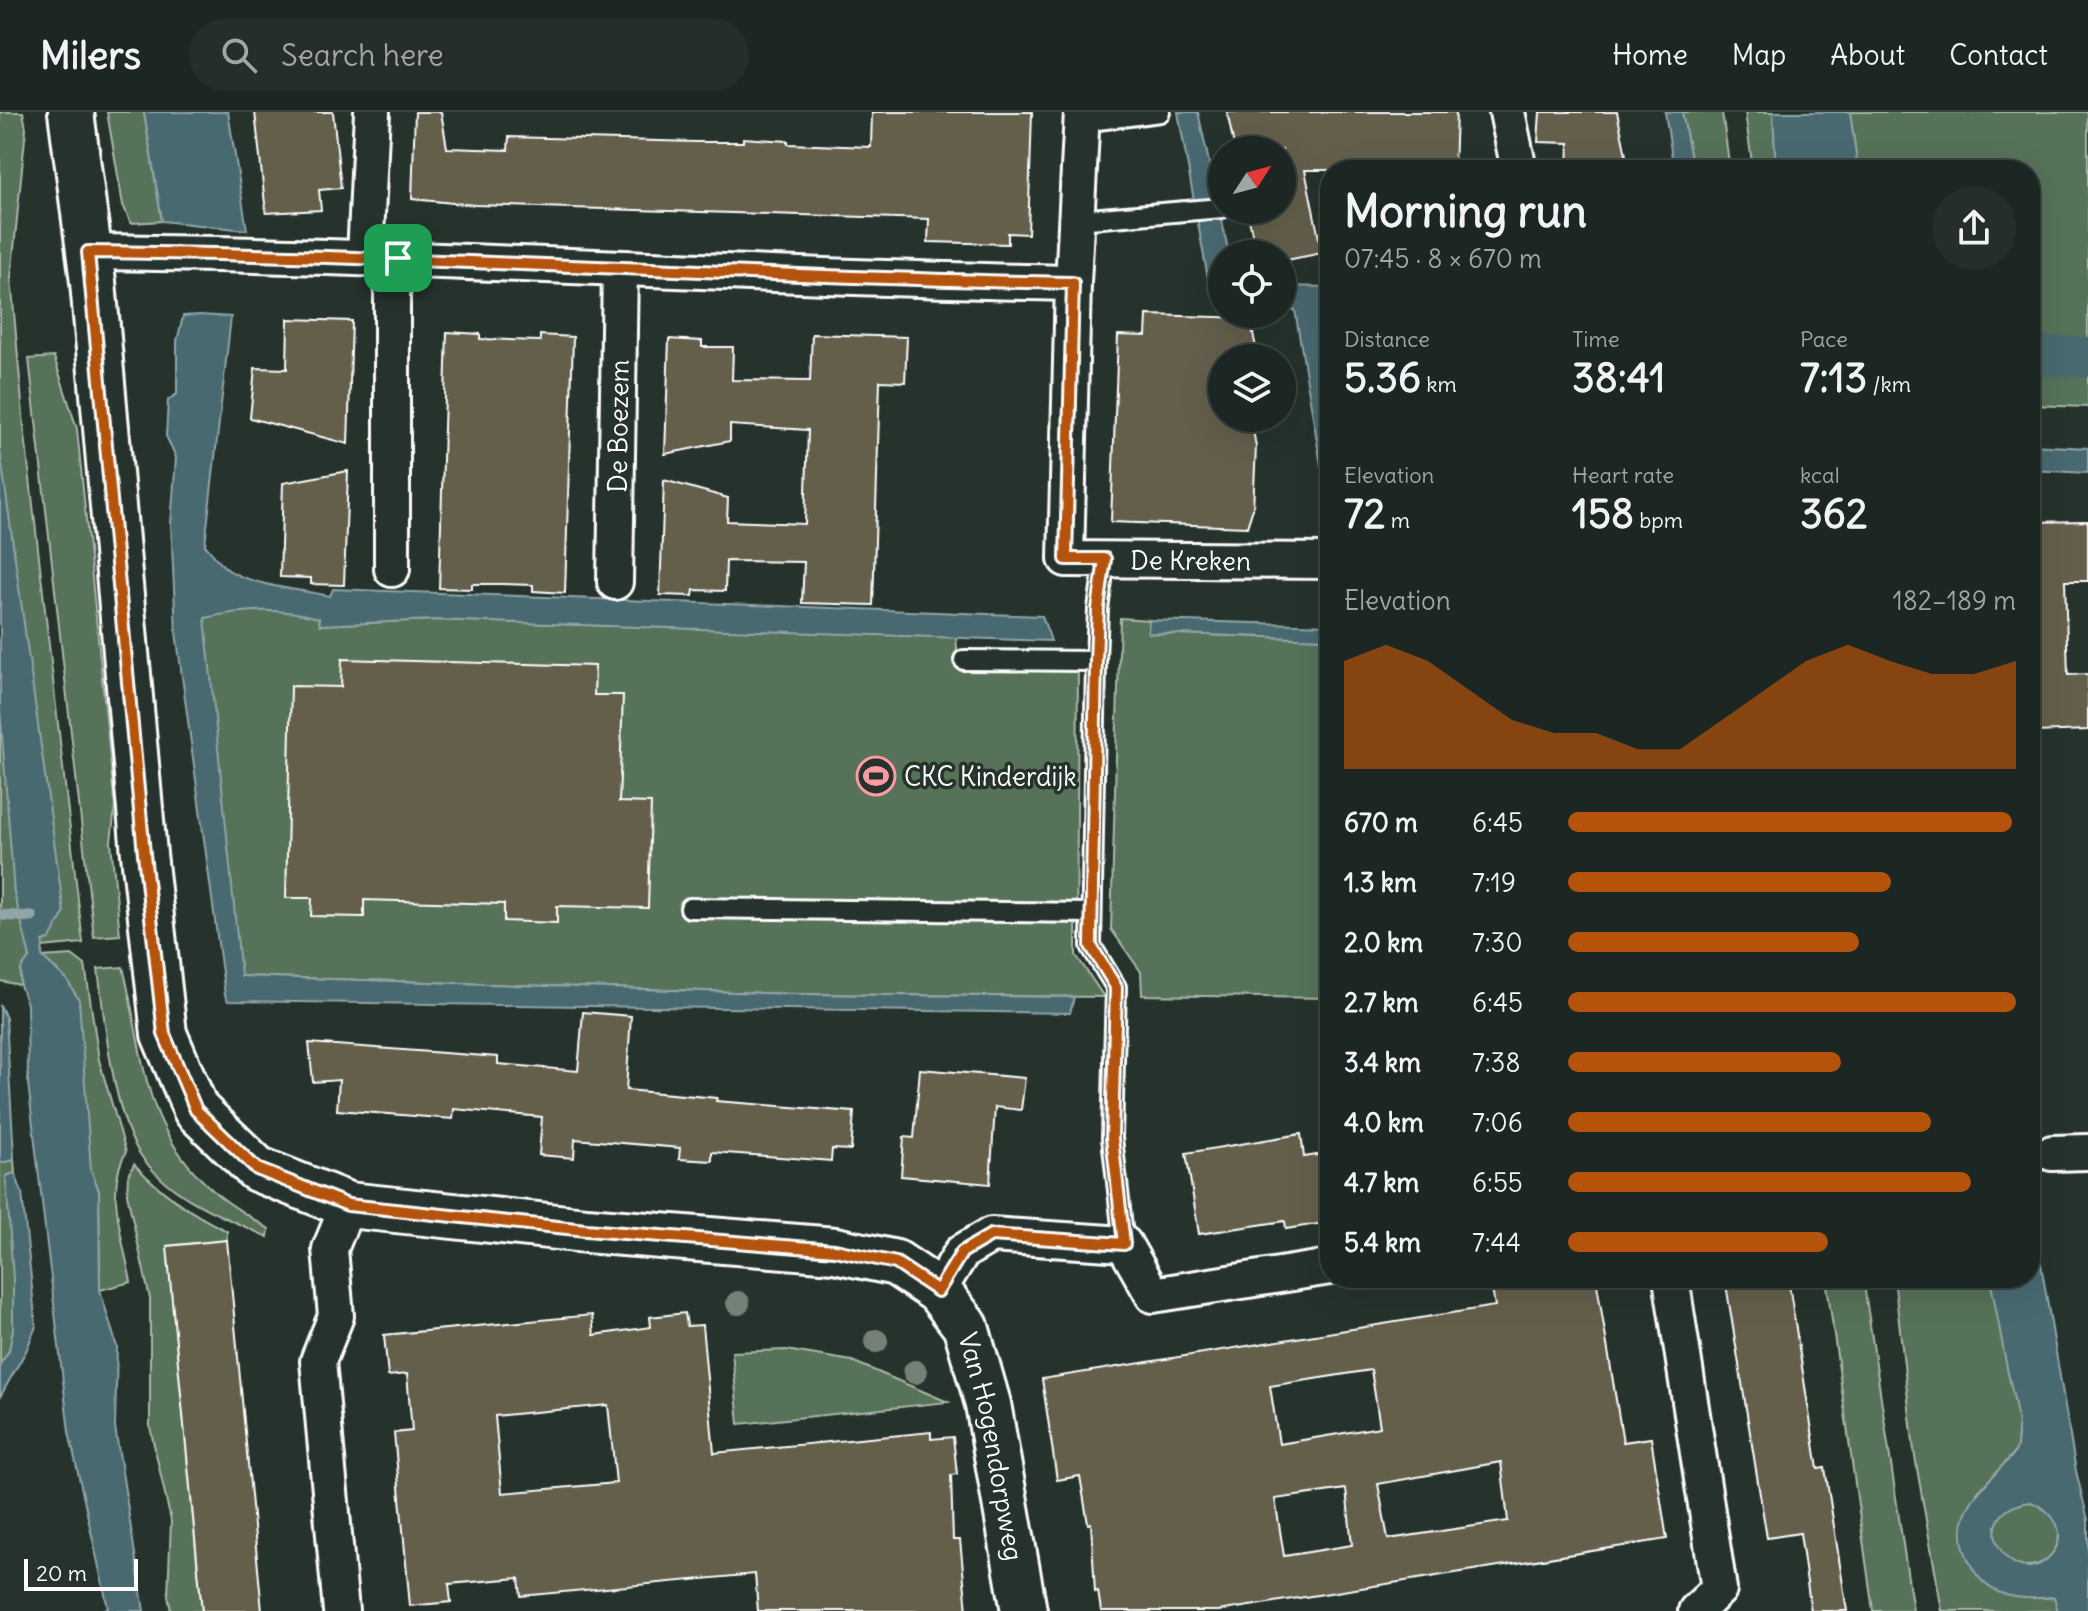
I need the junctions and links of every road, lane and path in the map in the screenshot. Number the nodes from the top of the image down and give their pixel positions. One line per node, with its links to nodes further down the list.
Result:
1 (71, 112): 9 (street, Van Hogendorpweg)
2 (372, 112): 10 (street)
3 (1160, 112): 5 (lane)
4 (1507, 112): 6 (street)
5 (1082, 117): 8 (street, De Kreken)
6 (1517, 160)
7 (1208, 210): 8 (lane)
8 (1077, 220): 12 (street, De Kreken)
9 (88, 252): 10 (street); 23 (street, Van Hogendorpweg)
10 (382, 257): 11 (street); 15 (street)
11 (620, 268): 12 (street); 16 (street, De Boezem)
12 (1073, 283): 13 (street, De Kreken)
13 (1105, 559): 14 (street, De Kreken); 18 (lane)
14 (1320, 561)
15 (392, 569)
16 (615, 582)
17 (964, 660): 18 (lane)
18 (1096, 661): 20 (lane)
19 (690, 908): 20 (lane)
20 (1090, 913): 24 (lane)
21 (2088, 1152): 22 (street)
22 (2052, 1153)
23 (348, 1205): 27 (street, Van Hogendorpweg); 28 (street)
24 (1124, 1244): 25 (street); 27 (street)
25 (1320, 1269)
26 (1673, 1288): 30 (street)
27 (938, 1291): 29 (street, Van Hogendorpweg)
28 (341, 1611)
29 (1024, 1611)
30 (1696, 1611)

